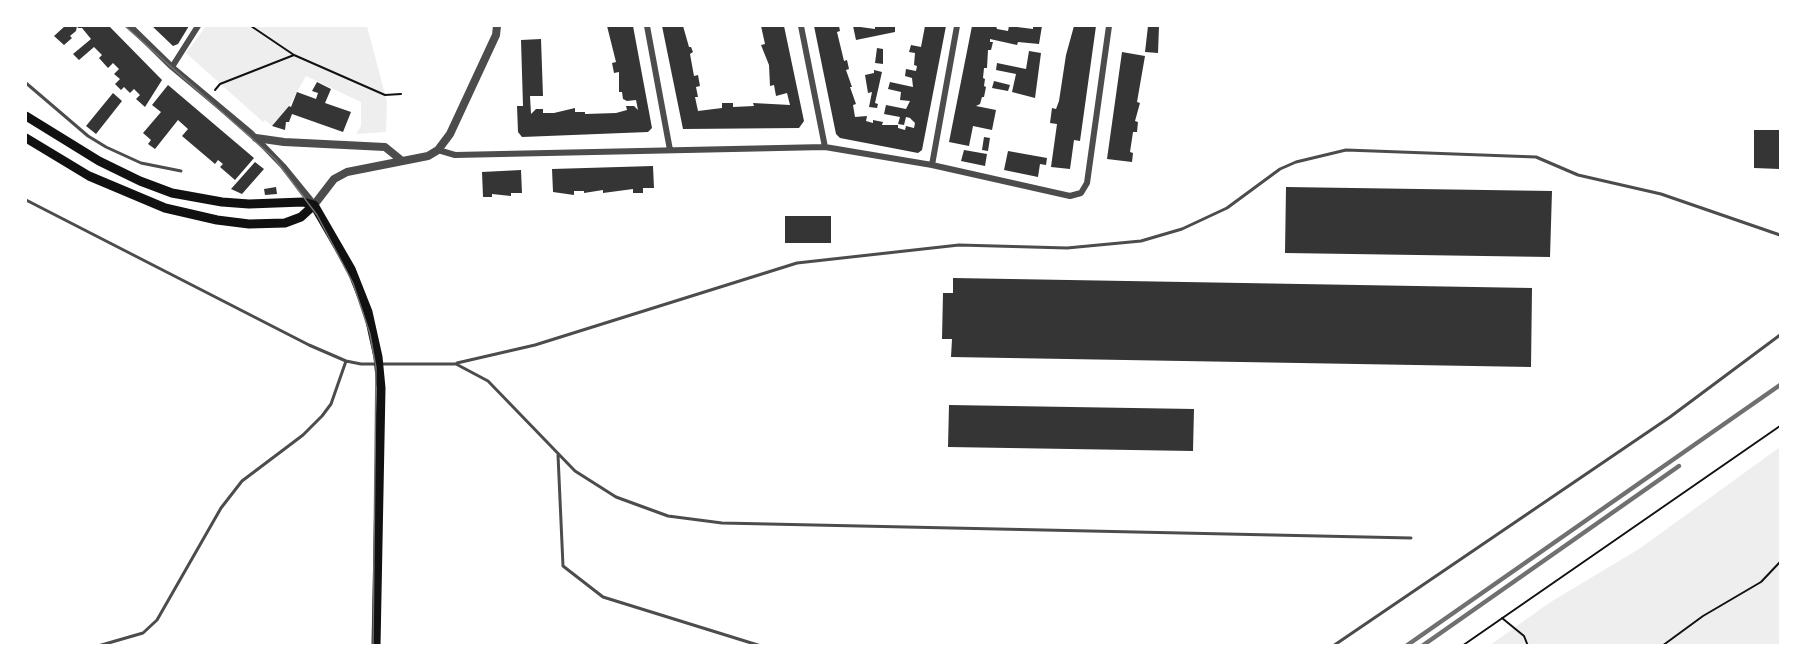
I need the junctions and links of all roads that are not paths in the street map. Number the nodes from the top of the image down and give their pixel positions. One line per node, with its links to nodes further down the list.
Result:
1 (130, 26): 8 (street)
2 (198, 26): 8 (street)
3 (497, 26): 14 (street)
4 (647, 26): 15 (street)
5 (801, 26): 13 (street)
6 (957, 26): 17 (street)
7 (1109, 26): 17 (street)
8 (172, 67): 12 (street)
9 (26, 83): 18 (lane)
10 (26, 116): 20 (main road)
11 (26, 138): 20 (main road)
12 (256, 138): 16 (street); 20 (street)
13 (825, 147): 15 (street); 17 (street)
14 (438, 150): 15 (street); 16 (street)
15 (670, 150)
16 (402, 160): 20 (street)
17 (932, 165)
18 (181, 171)
19 (26, 200): 23 (lane)
20 (314, 205): 28 (main road)
21 (1780, 235): 24 (lane)
22 (1780, 335): 30 (lane)
23 (346, 361): 24 (lane); 27 (lane)
24 (456, 364): 25 (lane)
25 (558, 455): 26 (lane); 29 (lane)
26 (1411, 538)
27 (98, 645)
28 (376, 645)
29 (761, 645)
30 (1333, 645)

